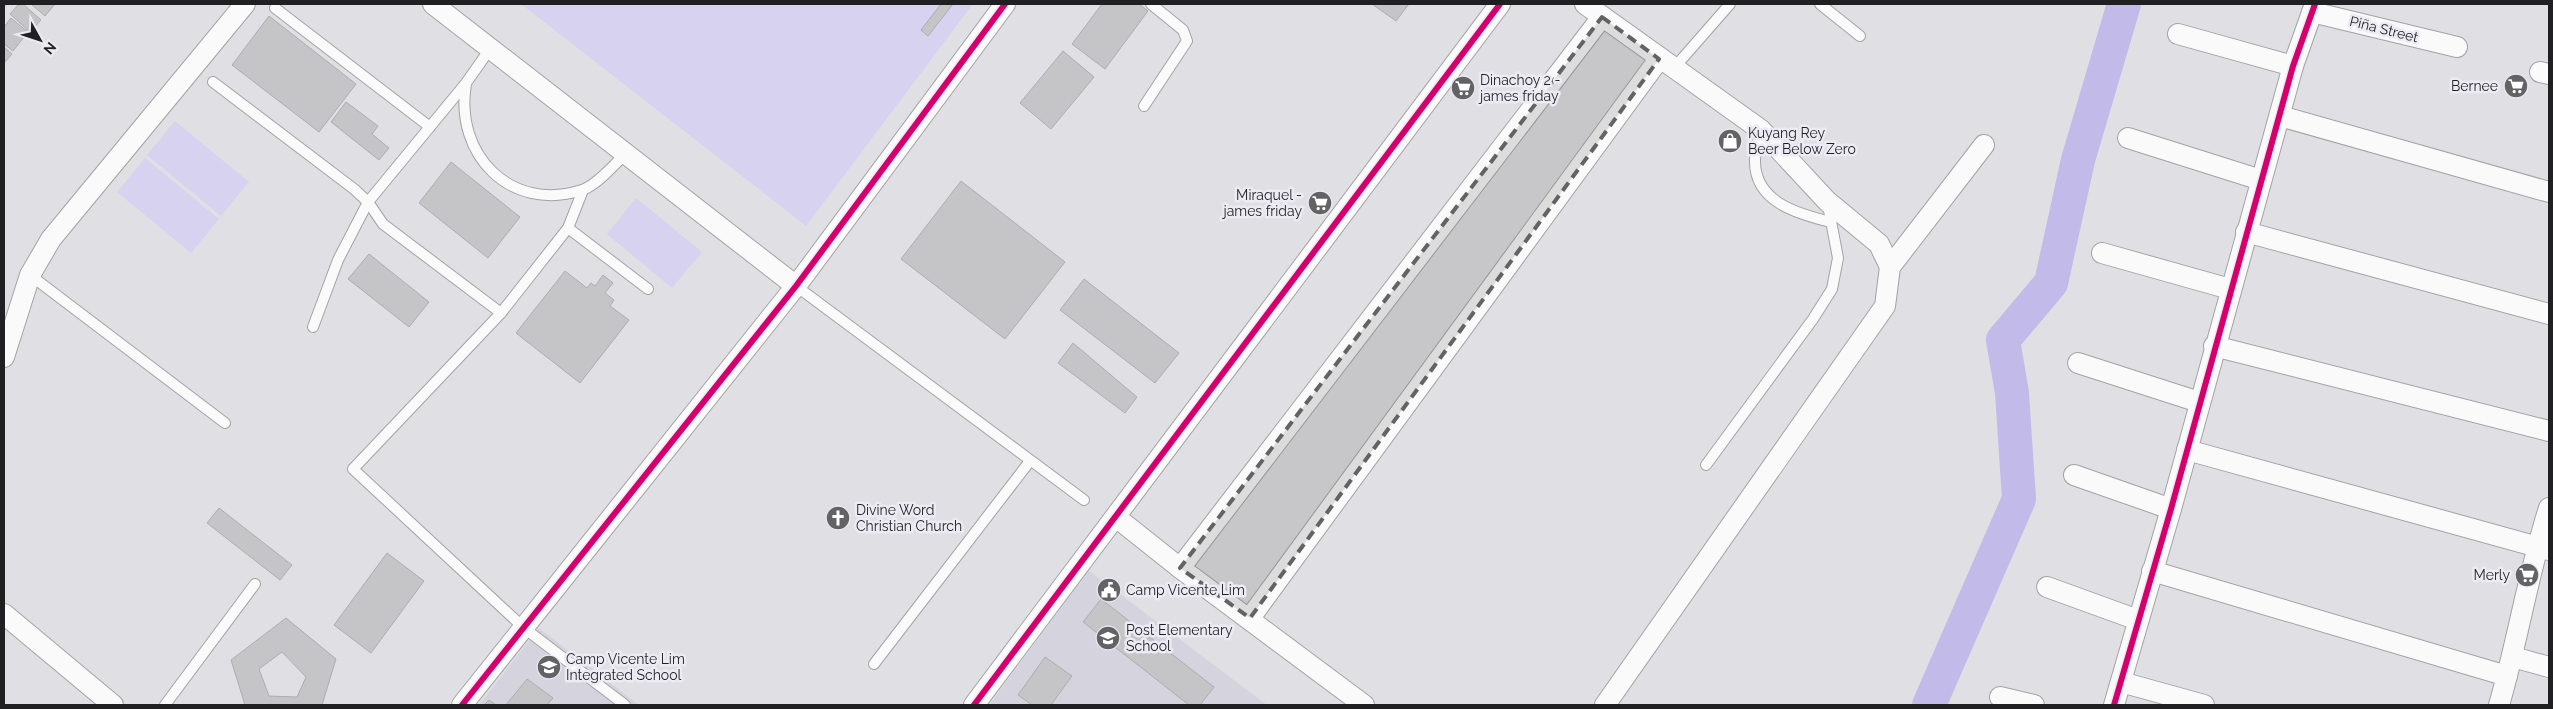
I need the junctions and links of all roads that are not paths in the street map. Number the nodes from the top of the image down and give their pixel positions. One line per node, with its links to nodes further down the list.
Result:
1 (244, 4): 37 (street)
2 (433, 4): 15 (street)
3 (1005, 4): 38 (street)
4 (1151, 4): 20 (lane)
5 (1500, 4): 57 (street)
6 (1585, 4): 11 (street)
7 (1730, 4): 16 (lane)
8 (1820, 4): 13 (lane)
9 (275, 8): 22 (lane)
10 (2313, 8): 14 (street, Piña Street); 17 (street)
11 (1602, 17): 16 (street); 59 (street)
12 (2178, 34): 17 (street)
13 (1860, 36)
14 (2457, 47)
15 (490, 49): 19 (lane); 26 (street)
16 (1667, 64): 23 (street); 64 (street)
17 (2293, 66): 21 (street)
18 (213, 82): 31 (lane)
19 (466, 83): 22 (lane); 28 (lane)
20 (1144, 106)
21 (2280, 116): 27 (street); 29 (street)
22 (430, 127): 31 (lane)
23 (1761, 130): 30 (street); 32 (lane)
24 (2128, 138): 27 (street)
25 (1984, 145): 36 (street)
26 (626, 153): 28 (lane); 38 (street)
27 (2261, 180): 34 (street)
28 (583, 190): 33 (lane)
29 (2549, 192)
30 (1827, 201): 32 (lane); 36 (street)
31 (368, 202): 41 (lane); 43 (lane)
32 (1831, 222): 52 (lane)
33 (568, 228): 39 (lane); 41 (lane)
34 (2246, 232): 40 (street); 42 (street)
35 (2102, 253): 40 (street)
36 (1890, 267): 79 (street)
37 (30, 275): 45 (street); 48 (lane)
38 (796, 286): 51 (lane); 66 (street)
39 (648, 289)
40 (2230, 289): 44 (street)
41 (502, 313): 66 (lane)
42 (2549, 314)
43 (314, 327)
44 (2214, 346): 47 (street); 49 (street)
45 (4, 357)
46 (2078, 364): 47 (street)
47 (2199, 402): 50 (street)
48 (225, 423)
49 (2549, 431)
50 (2187, 450): 56 (street); 58 (street)
51 (1030, 461): 54 (lane); 68 (lane)
52 (1706, 465)
53 (2074, 475): 56 (street)
54 (1084, 500)
55 (2549, 508): 58 (street)
56 (2171, 509): 60 (street)
57 (1117, 518): 59 (street); 77 (street)
58 (2543, 549): 67 (street)
59 (1180, 568): 64 (street)
60 (2152, 571): 65 (street); 70 (street)
61 (255, 584): 74 (lane)
62 (2046, 586): 65 (street)
63 (4, 614): 73 (street)
64 (1250, 618): 78 (street)
65 (2138, 620): 71 (street)
66 (524, 628): 75 (street); 76 (lane)
67 (2513, 657): 69 (street); 70 (street)
68 (874, 664)
69 (2549, 667)
70 (2507, 676): 83 (street)
71 (2121, 682): 81 (street); 82 (street)
72 (2000, 697): 80 (street)
73 (113, 705)
74 (165, 705)
75 (462, 705)
76 (625, 705)
77 (974, 705)
78 (1364, 705)
79 (1605, 705)
80 (2034, 705)
81 (2114, 705)
82 (2204, 705)
83 (2499, 705)

